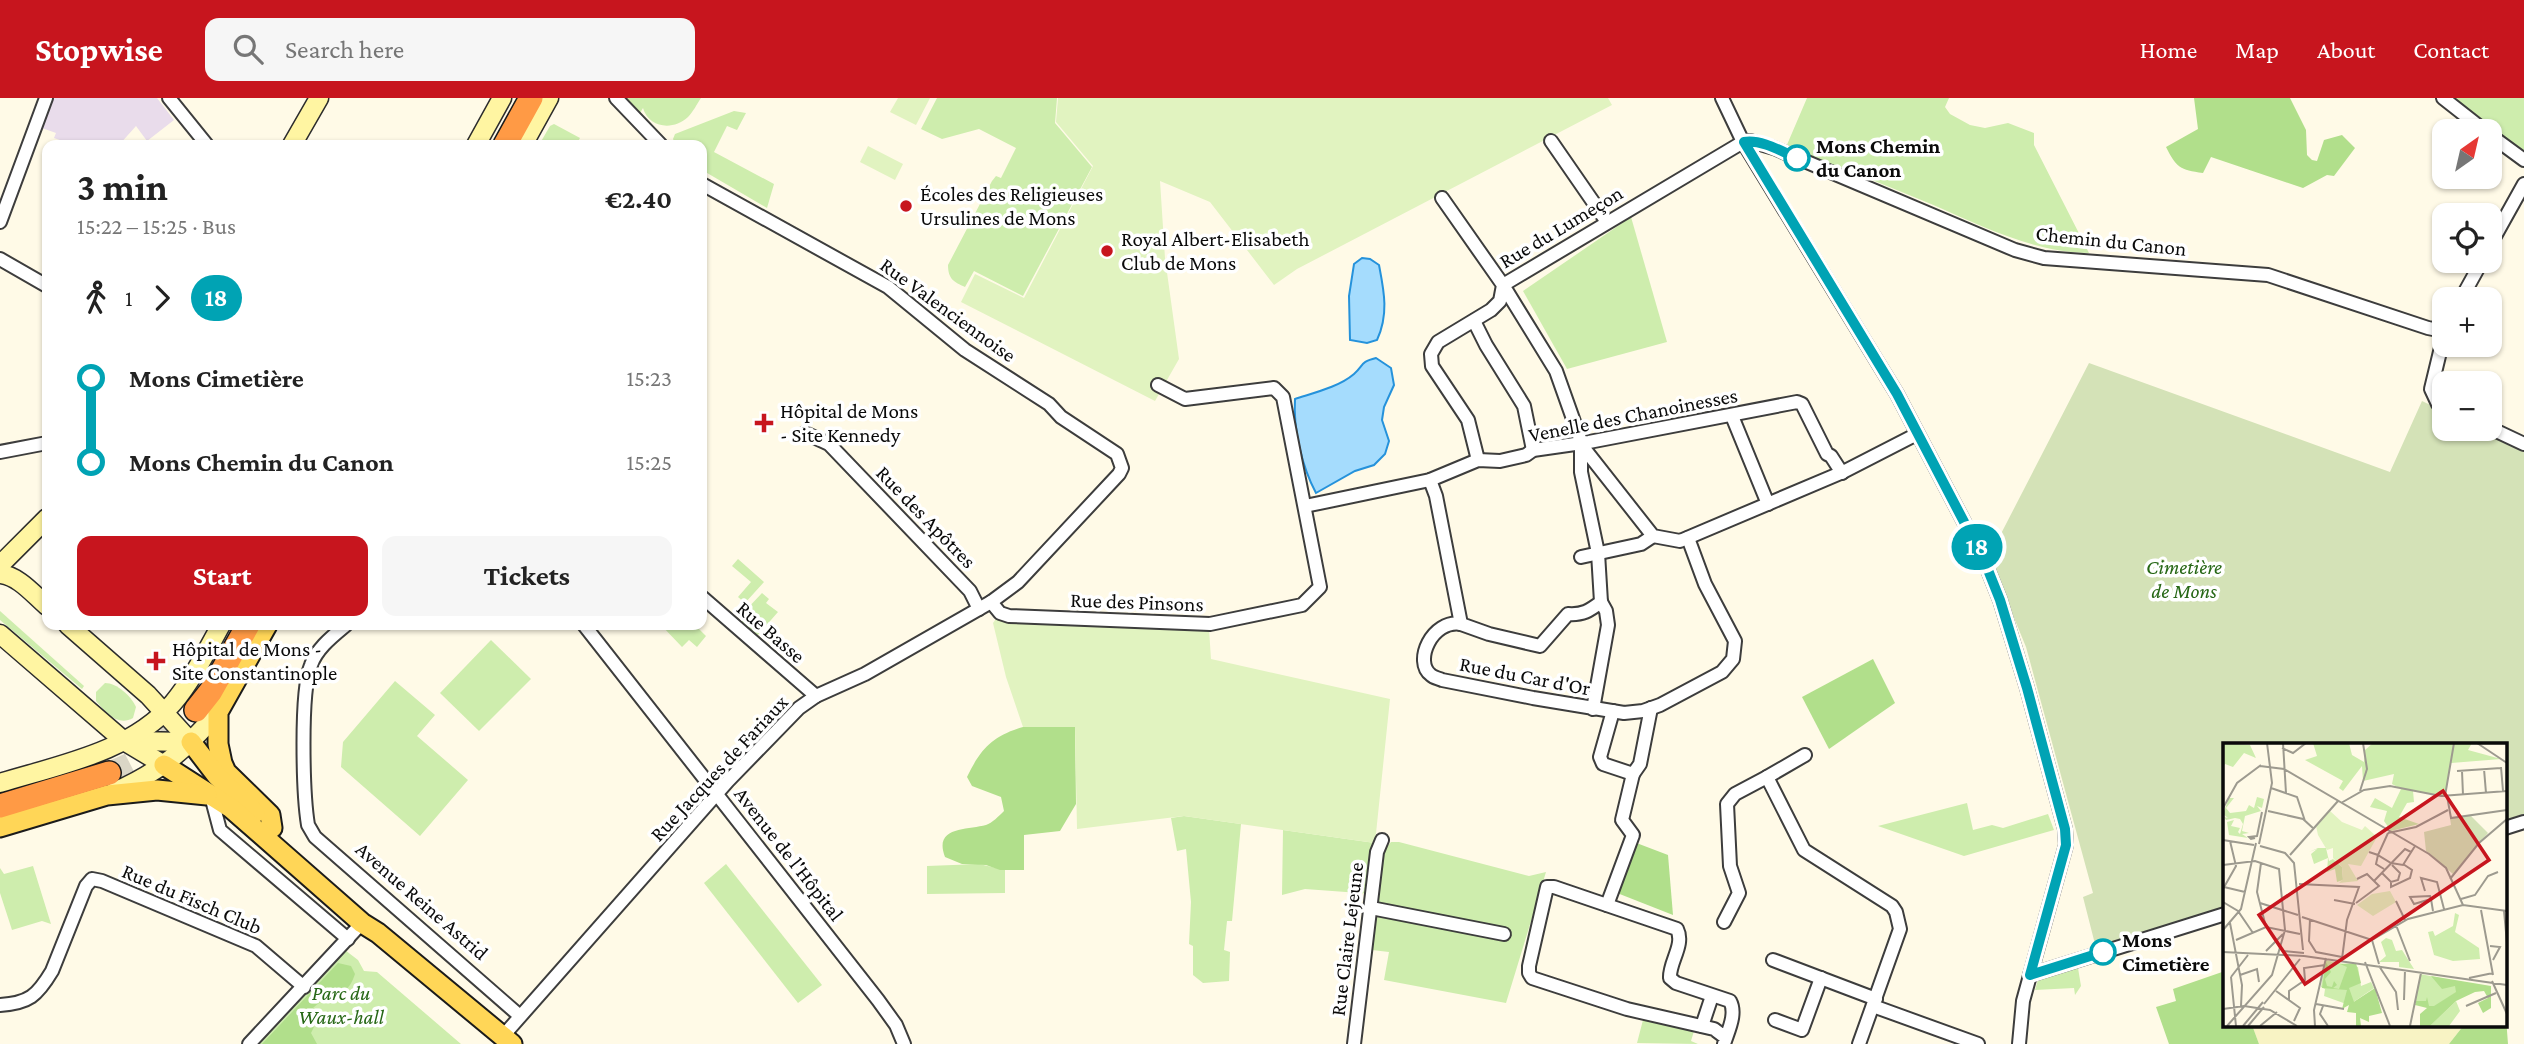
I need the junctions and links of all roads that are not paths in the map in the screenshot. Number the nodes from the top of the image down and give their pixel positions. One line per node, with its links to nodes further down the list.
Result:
1 (46, 98): 24 (street)
2 (169, 98): 11 (street)
3 (318, 98): 12 (street)
4 (502, 98): 13 (street)
5 (531, 98): 14 (highway)
6 (549, 98): 15 (street)
7 (616, 98): 16 (street)
8 (1721, 98): 18 (street)
9 (2443, 98): 10 (street)
10 (2470, 119)
11 (203, 140)
12 (295, 140)
13 (479, 140)
14 (508, 140)
15 (526, 140)
16 (656, 140)
17 (1551, 141): 25 (street)
18 (1744, 142): 25 (street, Rue du Lumeçon); 31 (street, Chemin du Canon); 35 (street)
19 (2502, 143): 20 (street)
20 (2523, 157)
21 (2524, 184): 26 (street)
22 (707, 187): 43 (street, Rue Valenciennoise)
23 (1442, 198): 29 (street)
24 (0, 222)
25 (1607, 222): 29 (street, Rue du Lumeçon)
26 (2502, 223)
27 (0, 259): 28 (street)
28 (42, 283)
29 (1503, 285): 30 (street); 37 (street, Rue du Lumeçon)
30 (1474, 321): 40 (street); 42 (street)
31 (2432, 329)
32 (1158, 385): 47 (street)
33 (1732, 416): 37 (street, Venelle des Chanoinesses); 44 (street, Venelle des Chanoinesses); 46 (street)
34 (805, 433): 59 (street, Rue des Apôtres)
35 (1917, 434): 44 (street); 98 (street)
36 (2502, 434): 39 (street)
37 (1581, 443): 40 (street, Venelle des Chanoinesses); 49 (street, Rue du Lumeçon); 51 (street)
38 (42, 444): 41 (street)
39 (2524, 444)
40 (1533, 450): 42 (street, Venelle des Chanoinesses)
41 (0, 452)
42 (1478, 460): 45 (street, Venelle des Chanoinesses)
43 (1122, 463): 57 (street, Rue Jacques de Fariaux)
44 (1842, 473): 46 (street)
45 (1430, 480): 47 (street, Venelle des Chanoinesses); 60 (street)
46 (1768, 504): 50 (street)
47 (1305, 506): 57 (street, Rue des Pinsons)
48 (42, 523): 53 (street)
49 (1653, 536): 50 (street); 51 (street)
50 (1688, 538): 70 (street, Rue du Car d'Or)
51 (1598, 553): 52 (street); 58 (street)
52 (1581, 557)
53 (0, 565)
54 (7, 576): 56 (street)
55 (707, 601): 68 (street, Rue Basse)
56 (42, 602)
57 (991, 602): 59 (street, Rue Jacques de Fariaux)
58 (1601, 602): 60 (street); 71 (street)
59 (979, 609): 68 (street, Rue Jacques de Fariaux)
60 (1461, 624): 71 (street, Rue du Car d'Or)
61 (74, 630): 69 (street)
62 (217, 630): 69 (street)
63 (245, 630): 72 (highway)
64 (264, 630): 72 (main road)
65 (340, 630): 104 (street, Avenue Reine Astrid)
66 (588, 630): 82 (street, Avenue de l'Hôpital)
67 (0, 634): 74 (street)
68 (816, 696): 82 (street, Rue Jacques de Fariaux)
69 (168, 708): 74 (street); 75 (street)
70 (1651, 708): 73 (street, Rue du Car d'Or); 78 (street)
71 (1592, 709): 73 (street, Rue du Car d'Or)
72 (207, 711): 75 (street); 87 (main road)
73 (1613, 711): 78 (street, Rue du Car d'Or)
74 (117, 744): 75 (street); 77 (street); 80 (street)
75 (195, 744): 77 (street); 87 (main road, Avenue Reine Astrid)
76 (1805, 755): 79 (street)
77 (164, 765): 81 (street); 83 (main road, Avenue Reine Astrid)
78 (1633, 774): 90 (street)
79 (1767, 777): 93 (street); 102 (street)
80 (0, 783)
81 (108, 784): 83 (main road); 84 (highway); 86 (main road)
82 (718, 794): 104 (street, Rue Jacques de Fariaux); 111 (street, Avenue de l'Hôpital)
83 (211, 796): 94 (main road, Avenue Reine Astrid); 96 (street)
84 (0, 806)
85 (2524, 822): 88 (street)
86 (0, 827)
87 (272, 828): 94 (main road, Avenue Reine Astrid)
88 (2506, 828)
89 (1382, 840): 91 (street, Rue Claire Lejeune)
90 (1607, 905): 101 (street); 106 (street)
91 (1371, 908): 95 (street); 112 (street, Rue Claire Lejeune)
92 (2223, 915): 98 (street)
93 (1724, 922)
94 (370, 928): 96 (street); 108 (main road, Avenue Reine Astrid)
95 (1504, 934)
96 (348, 939): 100 (street)
97 (1773, 960): 99 (street)
98 (2030, 975): 115 (street)
99 (1821, 978): 102 (street); 105 (street)
100 (303, 987): 103 (street, Rue du Fisch Club); 110 (street)
101 (1712, 996): 106 (street); 109 (street)
102 (1875, 1002): 107 (street); 113 (street)
103 (0, 1005)
104 (520, 1016): 108 (street, Rue Jacques de Fariaux)
105 (1775, 1020)
106 (1702, 1026): 109 (street)
107 (1942, 1038): 114 (street)
108 (507, 1040)
109 (1725, 1041)
110 (249, 1044)
111 (905, 1044)
112 (1354, 1044)
113 (1859, 1044)
114 (1978, 1044)
115 (2019, 1044)

